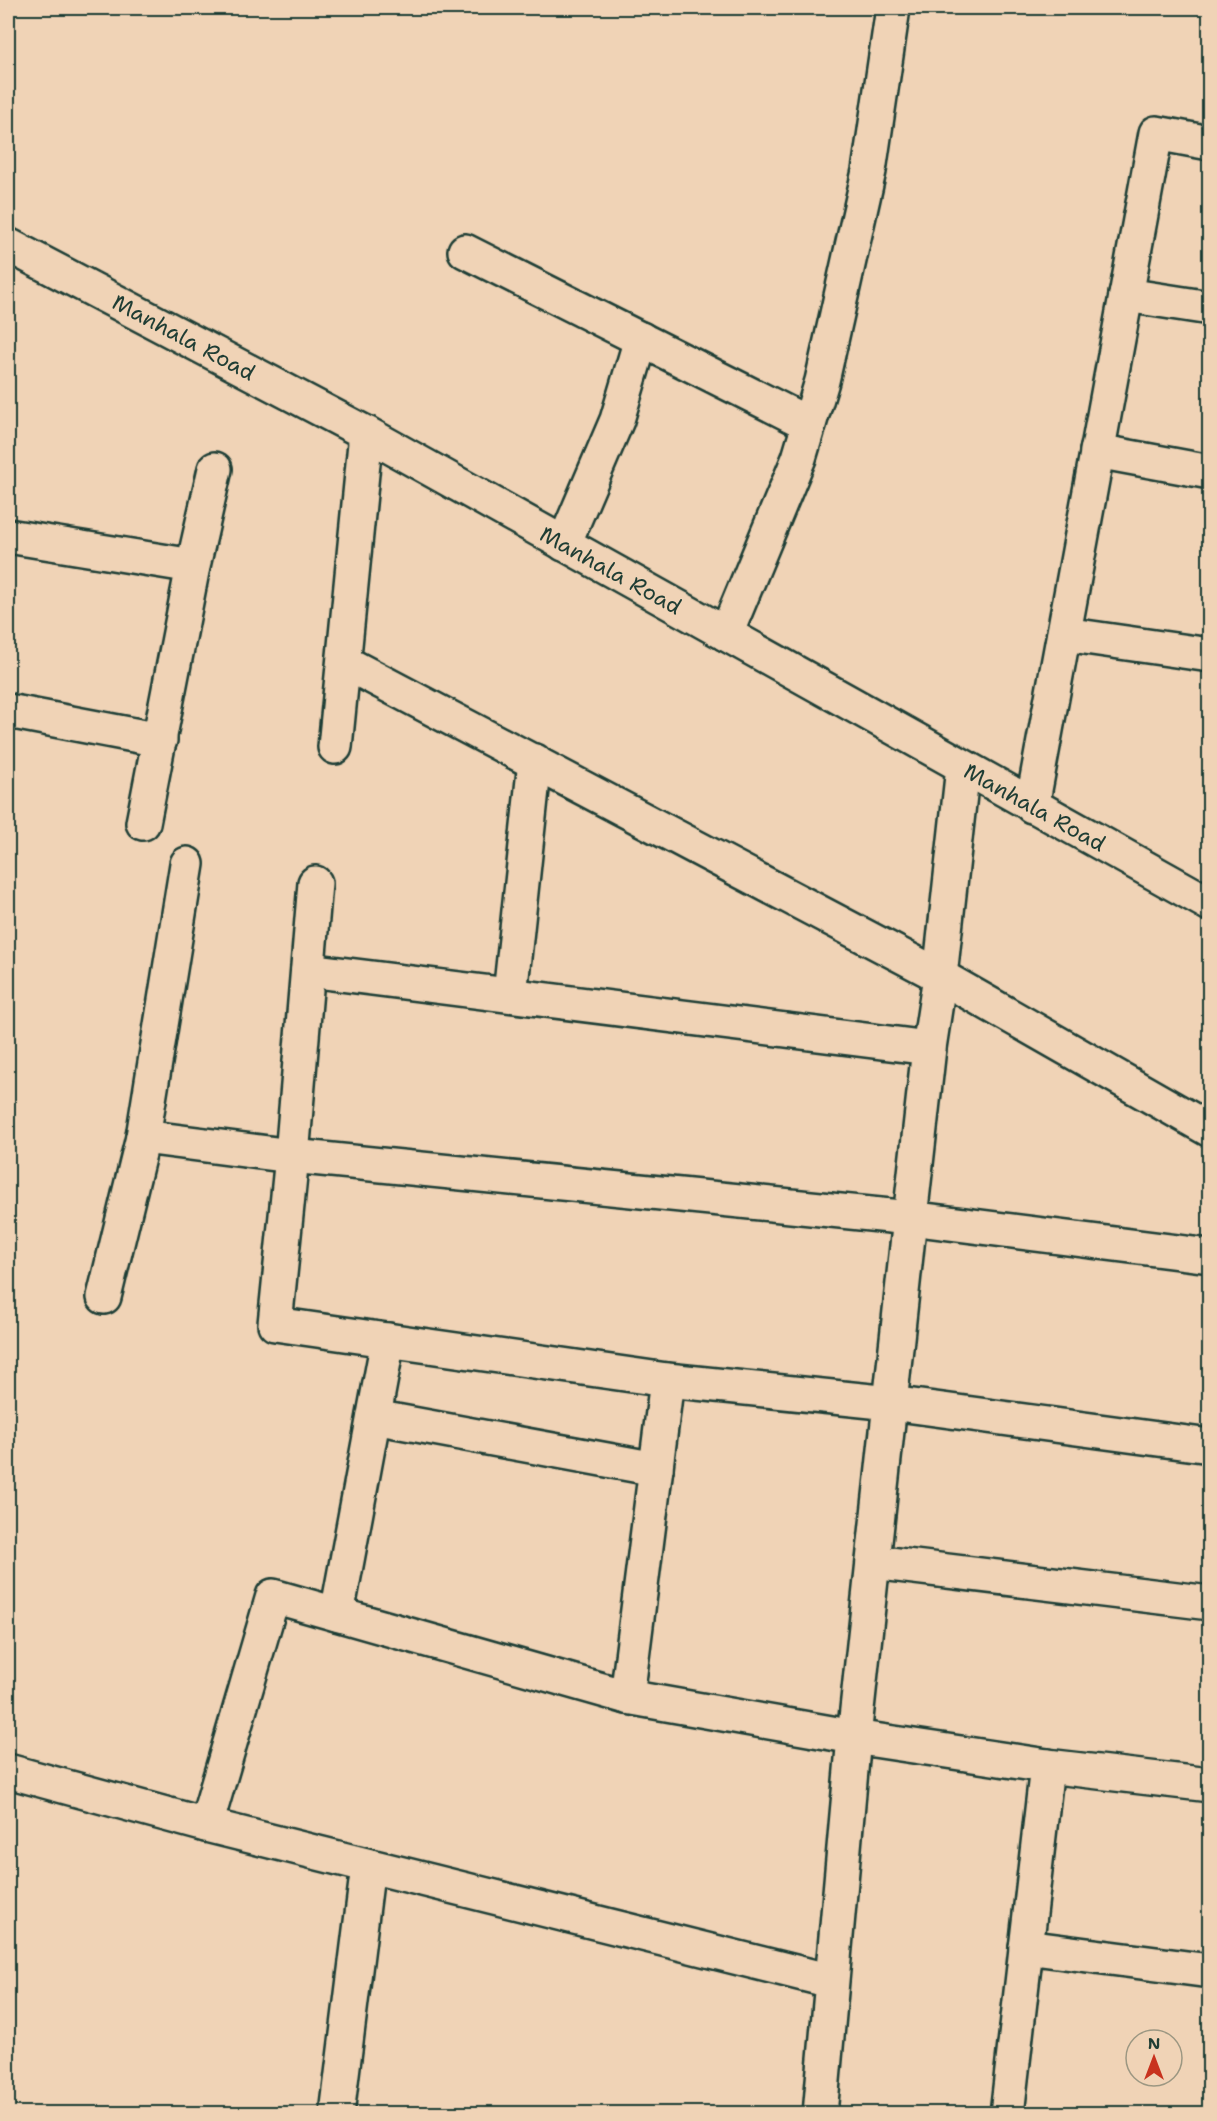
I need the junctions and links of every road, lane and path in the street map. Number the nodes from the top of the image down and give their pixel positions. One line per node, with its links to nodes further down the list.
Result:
1 (893, 8): 8 (street)
2 (1209, 143): 5 (street)
3 (8, 245): 9 (street, Manhala Road)
4 (465, 251): 7 (street)
5 (1126, 295): 6 (street); 10 (street)
6 (1209, 308)
7 (641, 339): 8 (street); 14 (street)
8 (809, 424): 16 (street)
9 (366, 433): 14 (street, Manhala Road); 19 (street)
10 (1097, 451): 12 (street); 17 (street)
11 (215, 469): 15 (street)
12 (1209, 471)
13 (8, 536): 15 (street)
14 (564, 544): 16 (street, Manhala Road)
15 (193, 566): 22 (street)
16 (726, 634): 25 (street, Manhala Road)
17 (1064, 634): 18 (street); 26 (street)
18 (1194, 653): 20 (street)
19 (344, 662): 23 (street); 24 (street)
20 (1209, 672)
21 (8, 711): 22 (street)
22 (160, 740): 27 (street)
23 (335, 747)
24 (535, 761): 32 (street); 33 (street)
25 (963, 767): 26 (street, Manhala Road); 32 (street)
26 (1032, 806): 30 (street, Manhala Road)
27 (143, 824)
28 (187, 864): 36 (street)
29 (315, 883): 31 (street)
30 (1209, 904)
31 (308, 970): 33 (street); 37 (street)
32 (940, 976): 34 (street); 35 (street)
33 (510, 995): 34 (street)
34 (929, 1048): 38 (street)
35 (1209, 1130)
36 (143, 1137): 37 (street); 40 (street)
37 (292, 1156): 38 (street); 41 (street)
38 (910, 1218): 39 (street); 43 (street)
39 (1209, 1256)
40 (104, 1297)
41 (388, 1340): 42 (street); 44 (street)
42 (667, 1380): 43 (street); 46 (street)
43 (891, 1403): 45 (street); 47 (street)
44 (374, 1417): 46 (street); 49 (street)
45 (1209, 1446)
46 (656, 1469): 50 (street)
47 (873, 1562): 48 (street); 51 (street)
48 (1209, 1603)
49 (337, 1614): 50 (street); 55 (street)
50 (627, 1697): 51 (street)
51 (854, 1737): 52 (street); 59 (street)
52 (1047, 1766): 54 (street); 57 (street)
53 (8, 1771): 55 (street)
54 (1209, 1785)
55 (206, 1825): 56 (street)
56 (368, 1866): 59 (street); 60 (street)
57 (1026, 1947): 58 (street); 62 (street)
58 (1209, 1971)
59 (831, 1981): 61 (street)
60 (337, 2114)
61 (820, 2114)
62 (1007, 2114)

